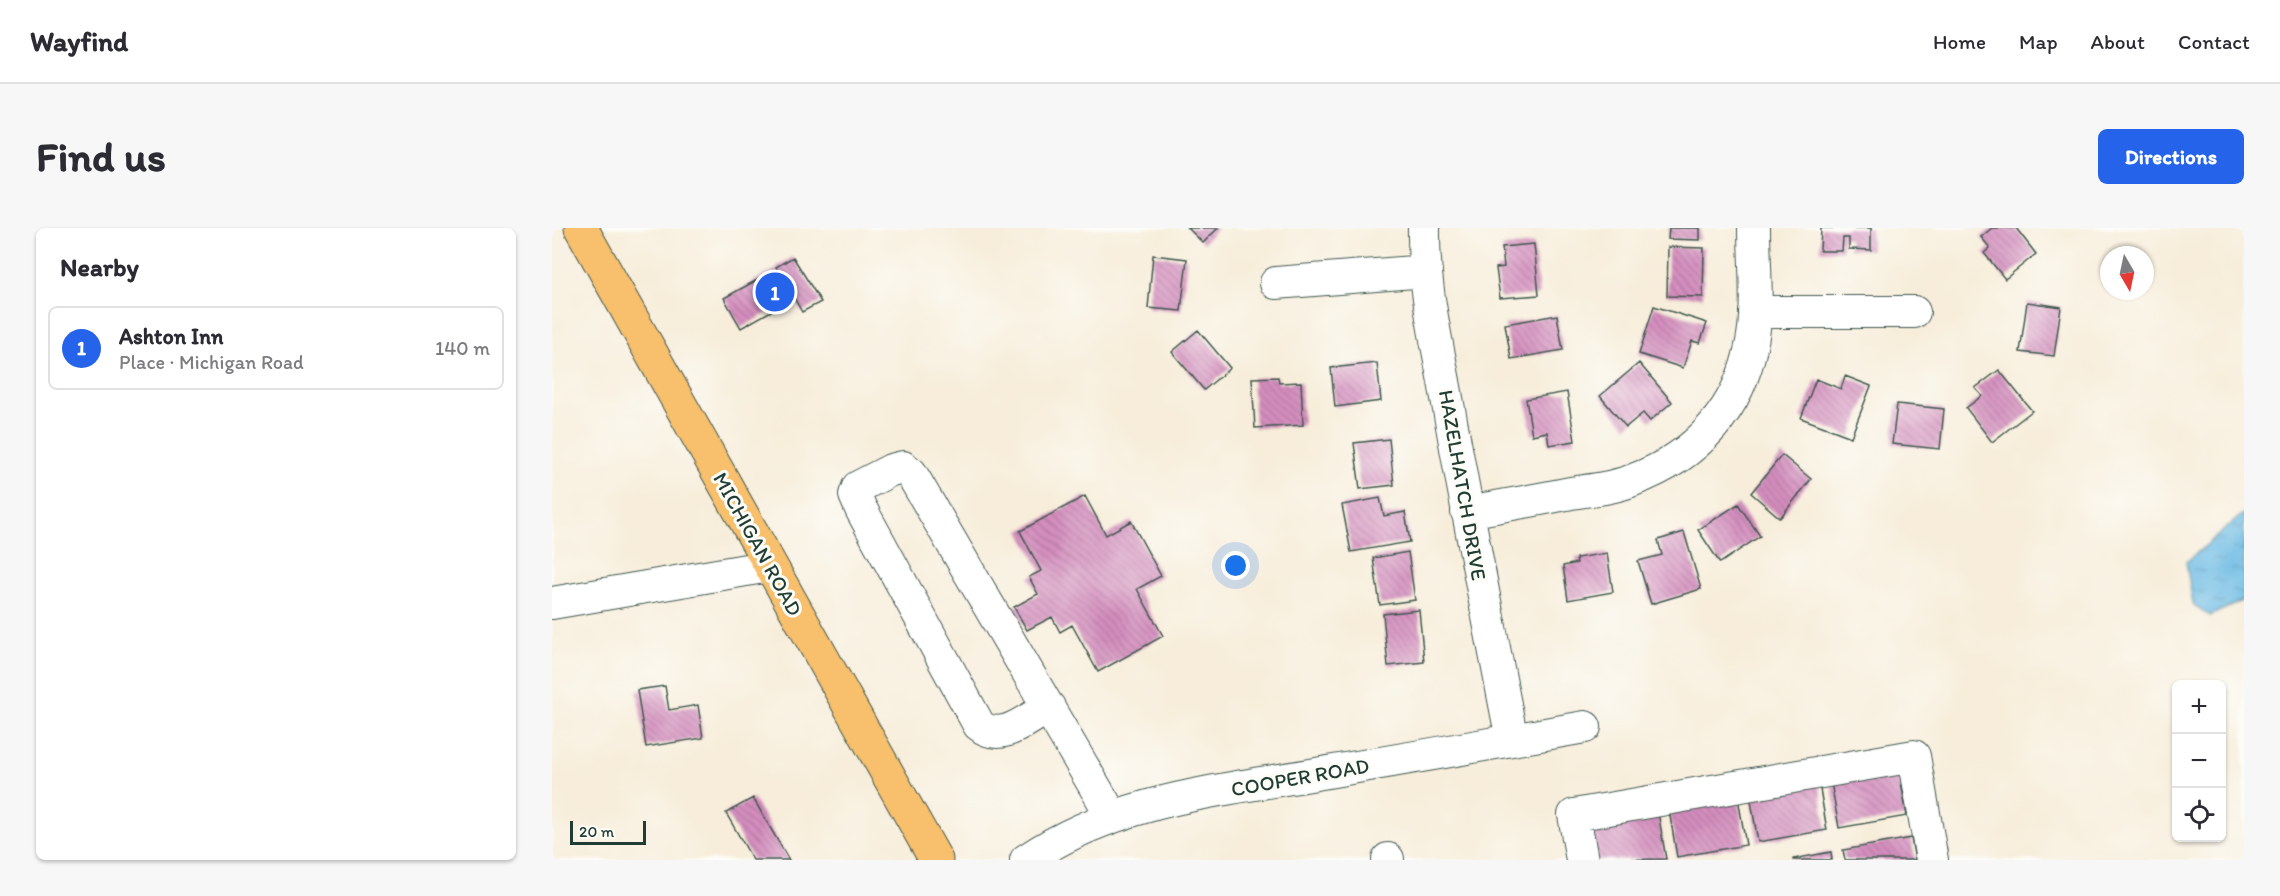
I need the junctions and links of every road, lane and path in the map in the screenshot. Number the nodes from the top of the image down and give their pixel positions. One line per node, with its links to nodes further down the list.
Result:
1 (581, 228): 9 (main road, MICHIGAN ROAD)
2 (1424, 228): 4 (street, HAZELHATCH DRIVE)
3 (1754, 228): 6 (street)
4 (1426, 271): 5 (street); 8 (street, HAZELHATCH DRIVE)
5 (1276, 283)
6 (1755, 312): 7 (street); 8 (street)
7 (1914, 312)
8 (1467, 512): 13 (street, HAZELHATCH DRIVE)
9 (770, 566): 10 (street); 15 (main road, MICHIGAN ROAD)
10 (552, 603)
11 (1049, 707): 11 (street); 14 (street)
12 (1585, 728): 13 (street, COOPER ROAD)
13 (1512, 740): 14 (street, COOPER ROAD)
14 (1112, 816): 16 (street, COOPER ROAD)
15 (936, 860)
16 (1026, 860)
17 (1582, 860): 18 (street)
18 (1932, 860)

